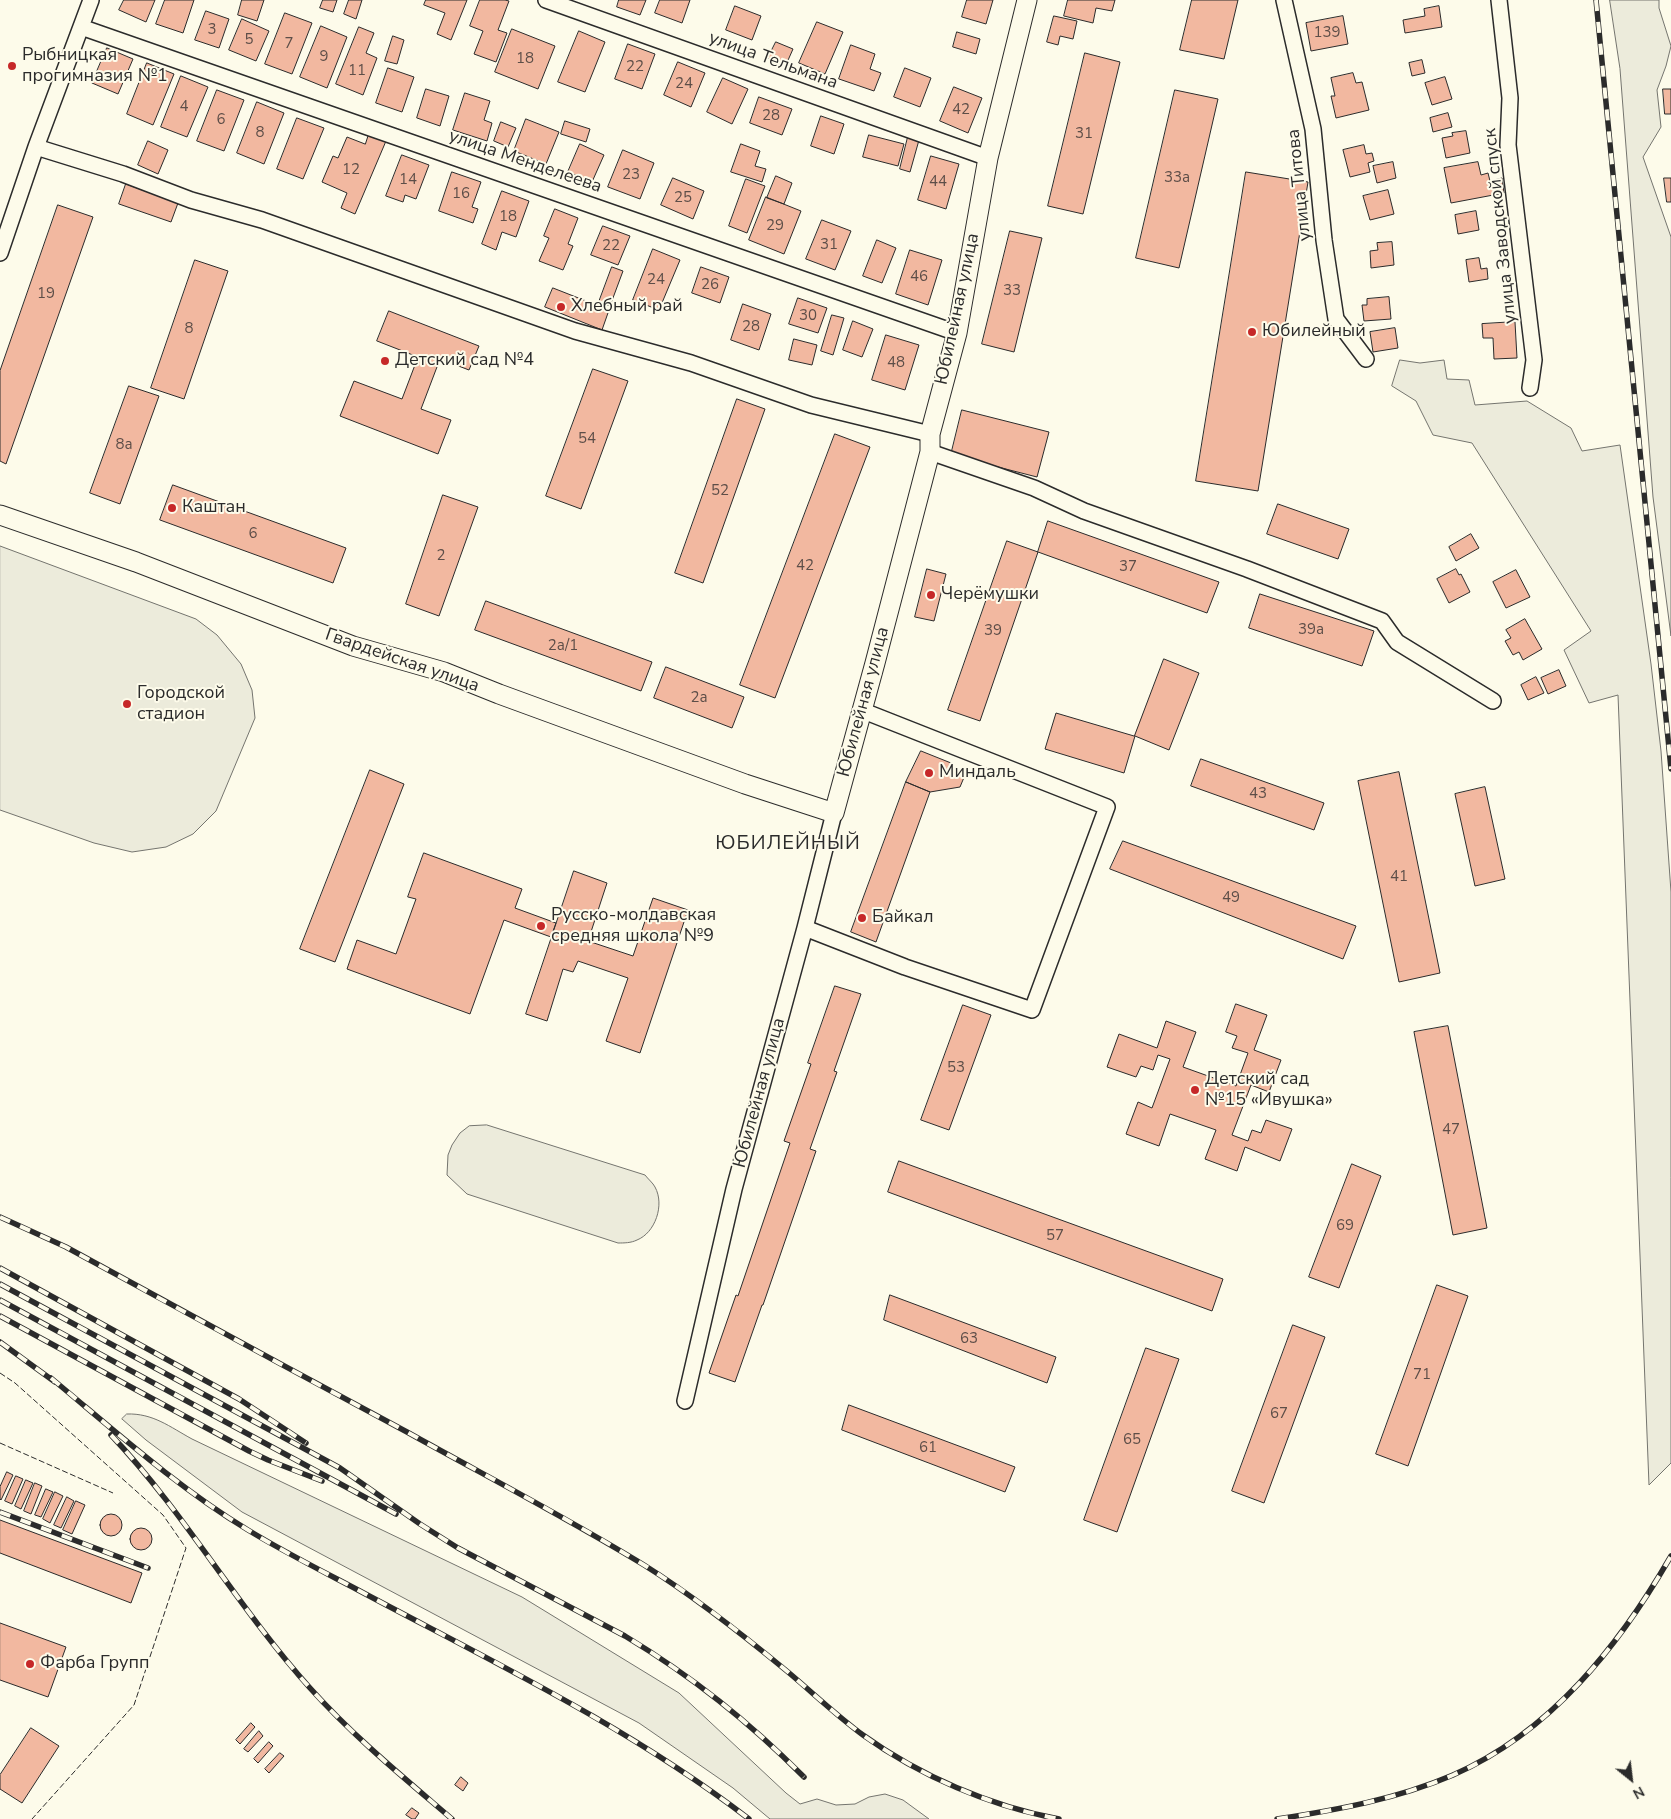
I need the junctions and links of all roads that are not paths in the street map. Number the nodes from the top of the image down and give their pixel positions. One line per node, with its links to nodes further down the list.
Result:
1 (91, 0): 6 (street)
2 (546, 0): 8 (street, улица Тельмана)
3 (1027, 0): 8 (street, Юбилейная улица)
4 (1284, 0): 11 (street, улица Титова)
5 (1499, 0): 12 (street, улица Заводской спуск)
6 (81, 27): 7 (street); 10 (street, улица Менделеева)
7 (36, 147): 9 (street); 13 (street)
8 (988, 158): 10 (street, Юбилейная улица)
9 (0, 253)
10 (957, 333): 13 (street, Юбилейная улица)
11 (1366, 359)
12 (1530, 388)
13 (930, 443): 15 (street); 16 (street, Юбилейная улица)
14 (0, 515): 17 (street, Гвардейская улица)
15 (1493, 701)
16 (862, 710): 17 (street, Юбилейная улица); 18 (street)
17 (834, 813): 18 (street, Юбилейная улица)
18 (805, 928): 19 (street, Юбилейная улица)
19 (685, 1401)

